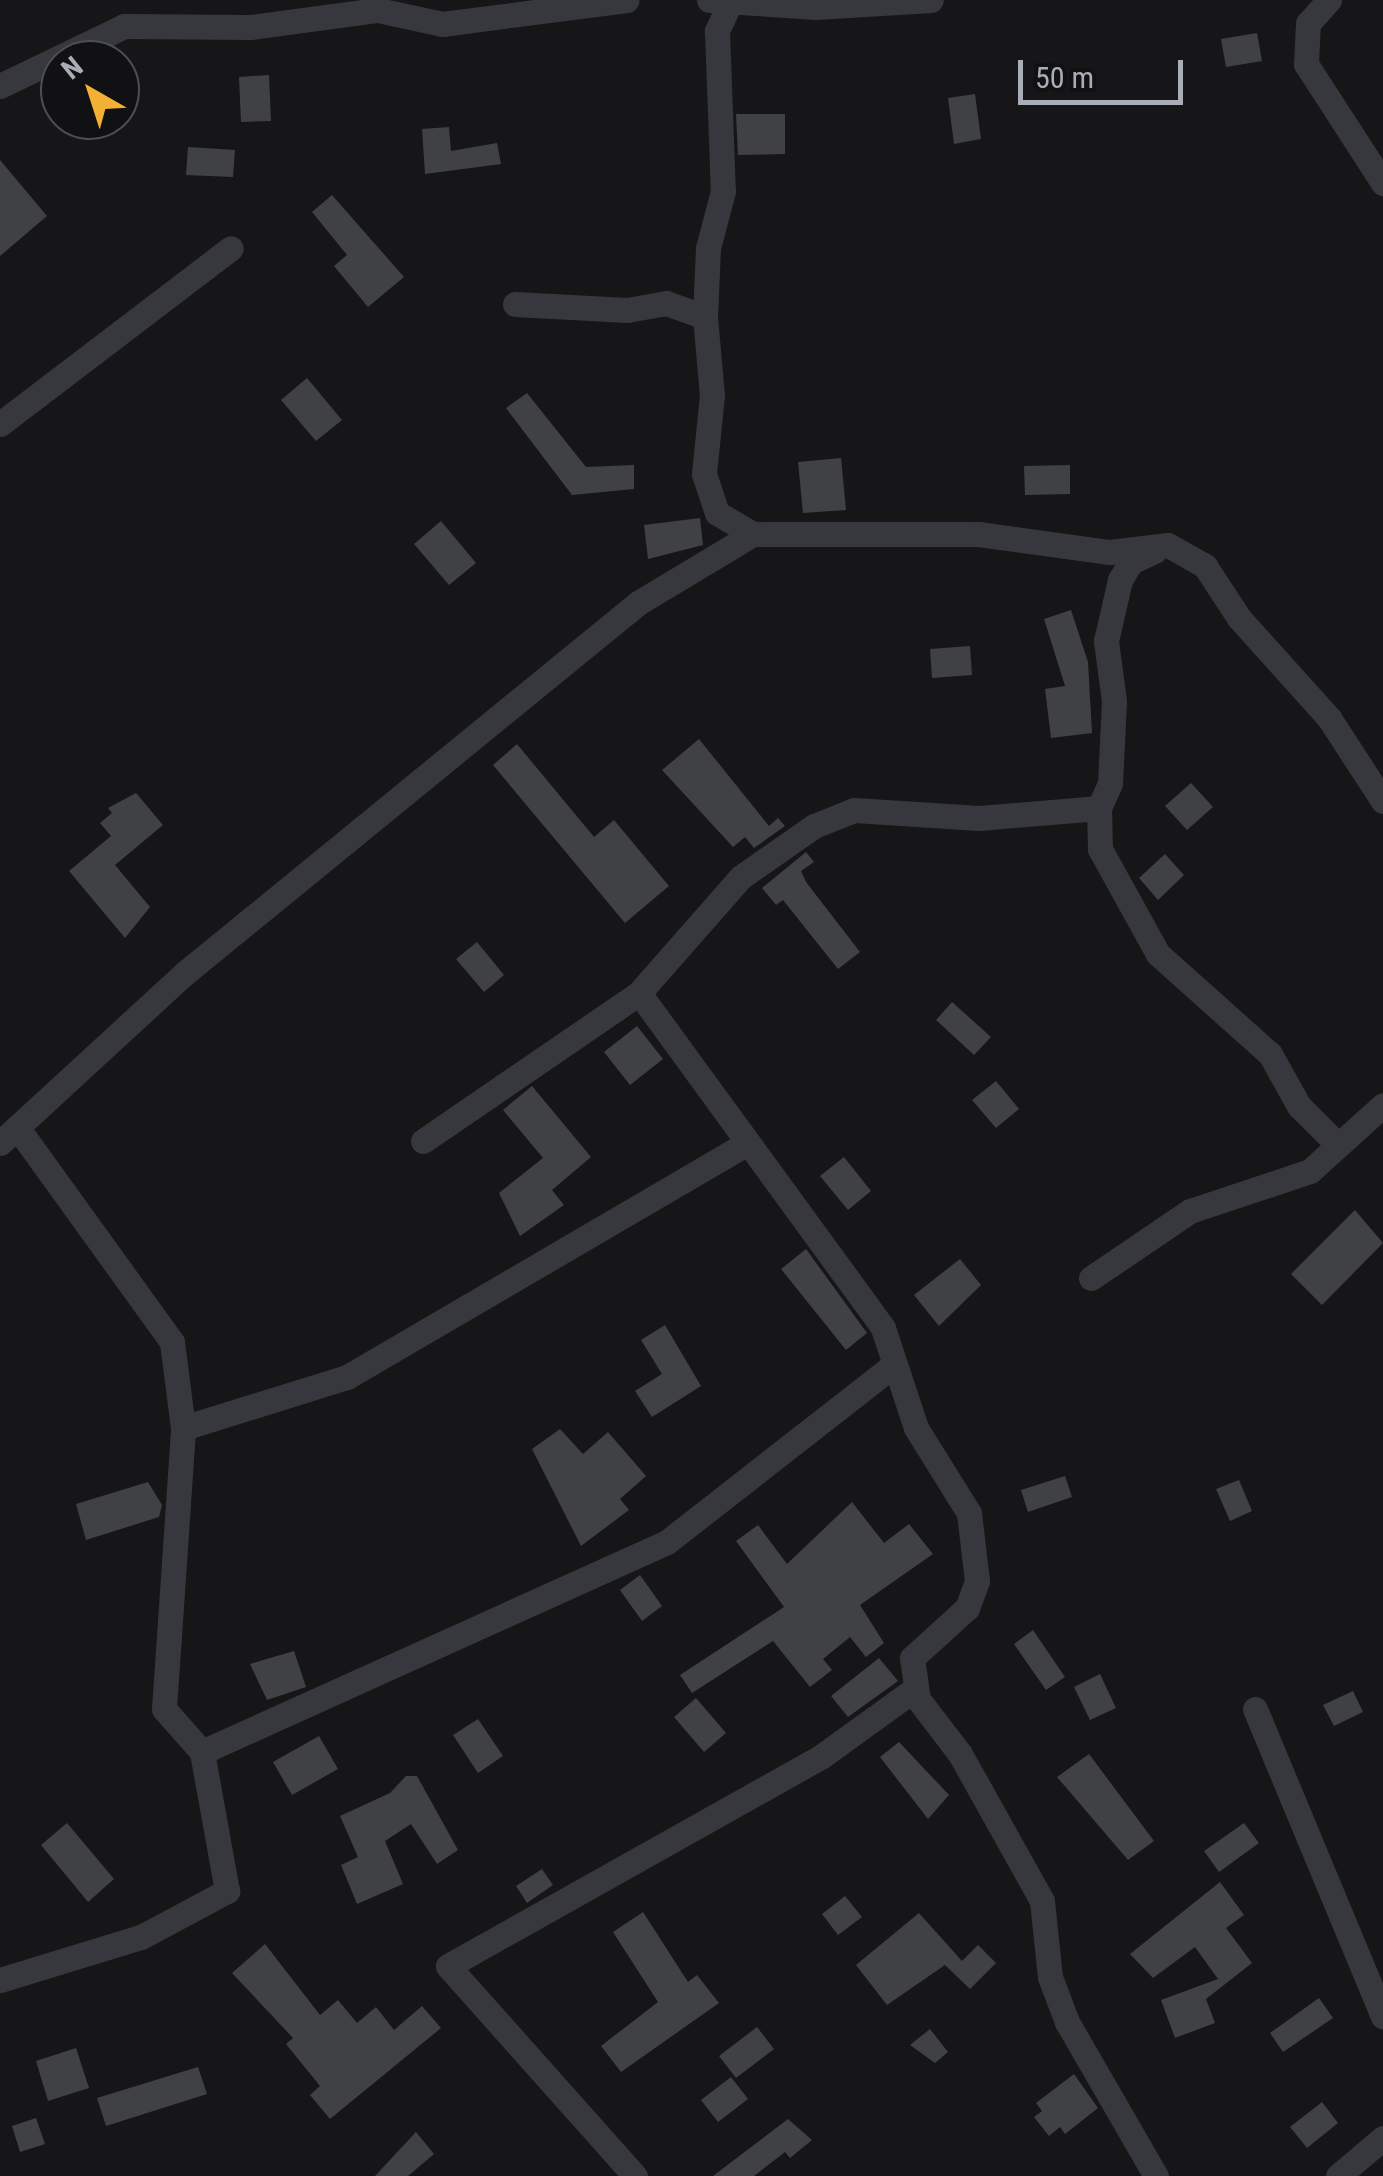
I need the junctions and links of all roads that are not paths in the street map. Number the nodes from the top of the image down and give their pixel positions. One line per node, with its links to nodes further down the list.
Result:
1 (626, 0): 5 (street)
2 (931, 0): 4 (street)
3 (1330, 0): 6 (street)
4 (719, 2): 9 (street)
5 (0, 86)
6 (1383, 183)
7 (232, 248): 10 (street)
8 (515, 304): 9 (street)
9 (705, 317): 11 (street)
10 (0, 424)
11 (752, 534): 12 (street); 17 (street)
12 (1168, 544): 13 (street); 14 (street)
13 (1383, 801)
14 (1100, 808): 15 (street); 20 (street)
15 (639, 992): 18 (street); 19 (street)
16 (1383, 1105): 20 (street)
17 (8, 1135): 23 (street)
18 (422, 1141)
19 (748, 1143): 22 (street); 23 (street)
20 (1338, 1145): 21 (street)
21 (1090, 1278)
22 (895, 1364): 24 (street); 26 (street)
23 (183, 1428): 26 (street)
24 (915, 1689): 30 (street); 31 (street)
25 (1255, 1709): 28 (street)
26 (202, 1752): 27 (street)
27 (0, 1980)
28 (1383, 2016)
29 (1383, 2138): 32 (street)
30 (634, 2176)
31 (1156, 2176)
32 (1338, 2176)

